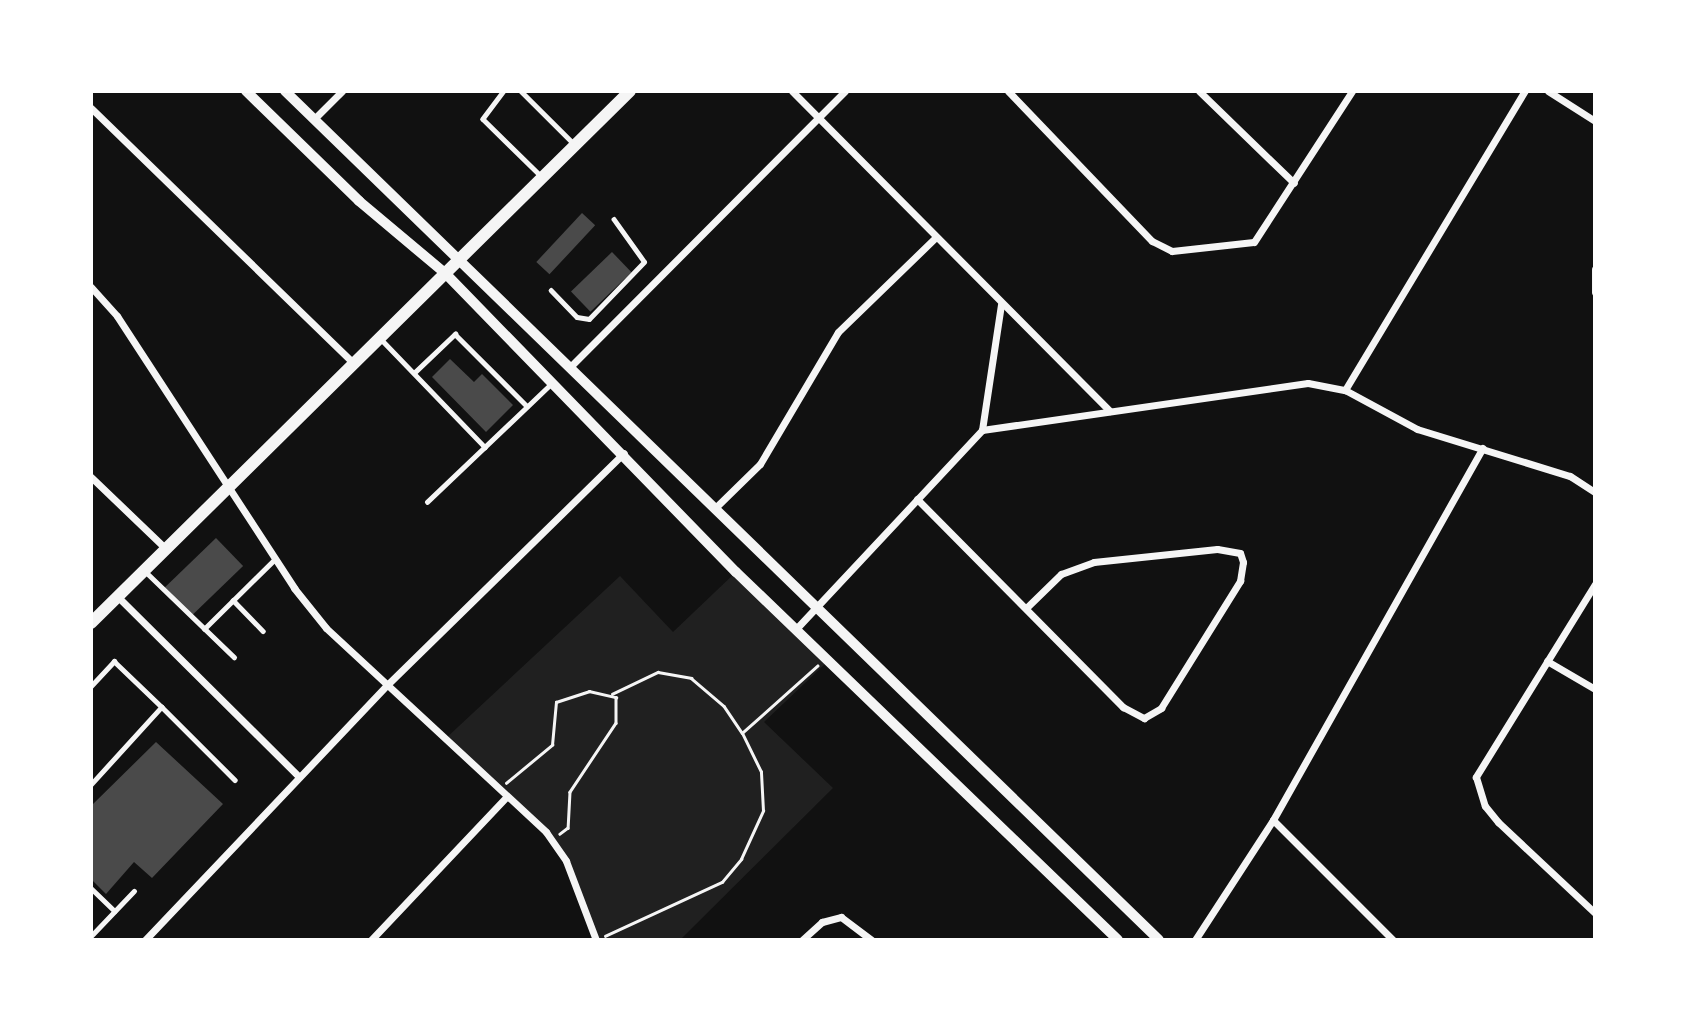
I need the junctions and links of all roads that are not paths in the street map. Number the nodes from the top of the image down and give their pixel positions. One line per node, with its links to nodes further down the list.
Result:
1 (246, 91): 25 (street)
2 (285, 91): 16 (street)
3 (342, 91): 16 (street)
4 (504, 91): 19 (lane)
5 (521, 91): 18 (lane)
6 (630, 91): 18 (main road)
7 (792, 91): 15 (street)
8 (845, 91): 15 (street)
9 (1008, 91): 20 (street)
10 (1199, 91): 20 (street)
11 (1352, 91): 20 (street)
12 (1525, 91): 35 (street)
13 (1548, 91): 17 (street)
14 (91, 108): 31 (street)
15 (819, 116): 22 (street); 32 (street)
16 (314, 119): 23 (street)
17 (1595, 121)
18 (576, 146): 19 (main road)
19 (543, 179): 23 (main road)
20 (1294, 183)
21 (614, 220): 27 (lane)
22 (935, 238): 29 (street); 47 (street)
23 (458, 262): 25 (main road); 32 (street)
24 (1595, 269): 28 (street)
25 (446, 274): 30 (main road); 34 (street)
26 (91, 287): 43 (street)
27 (551, 290)
28 (1595, 292)
29 (1001, 304): 37 (street); 38 (street)
30 (381, 338): 31 (main road); 33 (lane)
31 (354, 365): 43 (main road)
32 (569, 369): 47 (street)
33 (414, 373): 36 (lane); 39 (lane)
34 (553, 382): 36 (lane); 41 (street)
35 (1345, 390): 37 (street); 40 (street)
36 (527, 406): 39 (lane)
37 (1110, 411): 38 (street)
38 (982, 430): 45 (street)
39 (485, 447): 46 (lane)
40 (1483, 448): 44 (street); 70 (street)
41 (624, 453): 58 (street); 62 (street)
42 (91, 477): 48 (street)
43 (229, 487): 48 (main road); 49 (street)
44 (1595, 492)
45 (917, 499): 54 (street); 55 (street)
46 (427, 502)
47 (713, 509): 54 (street)
48 (166, 549): 50 (main road)
49 (275, 559): 53 (lane); 62 (street)
50 (145, 570): 52 (main road); 57 (lane)
51 (1595, 584): 61 (street)
52 (118, 597): 56 (main road); 66 (street)
53 (233, 600): 57 (lane); 59 (lane)
54 (816, 608): 58 (street); 82 (street)
55 (1026, 608): 55 (street)
56 (91, 623)
57 (204, 629): 60 (lane)
58 (795, 630): 81 (street)
59 (263, 631)
60 (234, 657)
61 (1547, 661): 64 (street); 74 (street)
62 (388, 684): 66 (street); 69 (street)
63 (91, 687): 65 (lane)
64 (1595, 689)
65 (162, 708): 67 (lane); 68 (lane)
66 (298, 776): 76 (street)
67 (235, 780)
68 (91, 785)
69 (506, 797): 77 (street); 78 (street)
70 (1273, 820): 83 (street); 84 (street)
71 (91, 888): 73 (lane)
72 (134, 891): 73 (lane)
73 (115, 911): 75 (lane)
74 (1595, 913)
75 (91, 935)
76 (145, 940)
77 (371, 940)
78 (597, 940)
79 (802, 940): 80 (street)
80 (871, 940)
81 (1118, 940)
82 (1159, 940)
83 (1195, 940)
84 (1393, 940)

